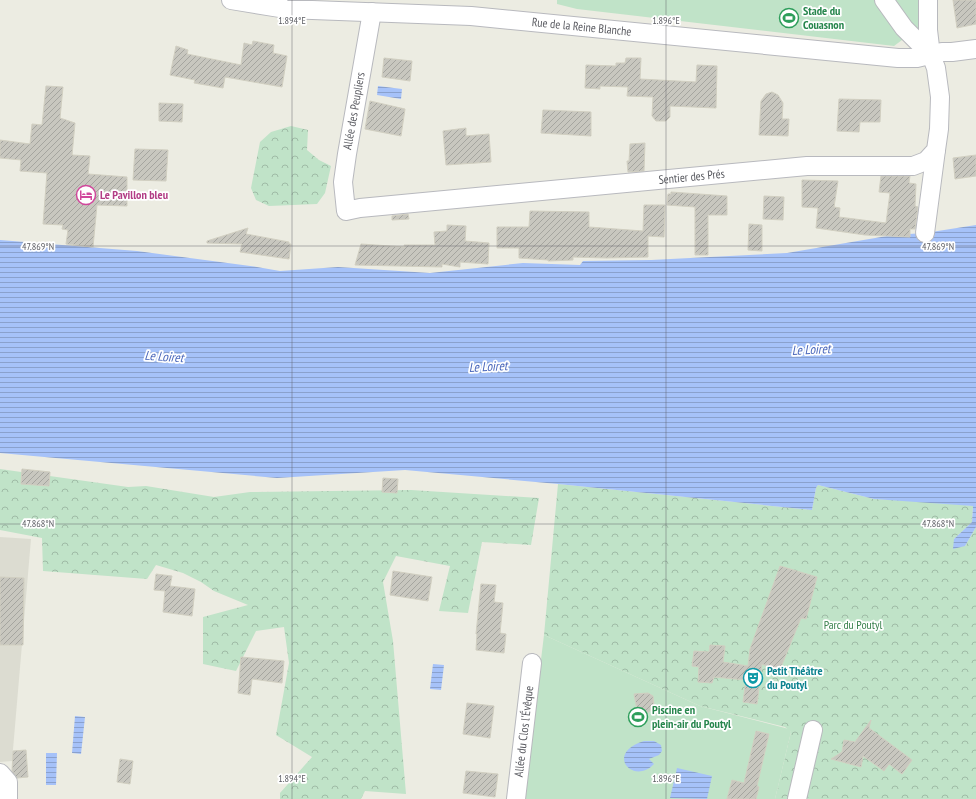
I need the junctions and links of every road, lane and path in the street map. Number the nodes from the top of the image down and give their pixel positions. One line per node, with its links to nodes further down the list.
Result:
1 (231, 0): 4 (street, Rue de la Reine Blanche)
2 (884, 0): 6 (street)
3 (928, 0): 6 (street)
4 (372, 12): 6 (street, Rue de la Reine Blanche); 8 (street, Allée des Peupliers)
5 (976, 49): 6 (street, Rue de la Reine Blanche)
6 (931, 54): 7 (street)
7 (936, 150): 8 (street, Sentier des Prés); 9 (street)
8 (346, 211)
9 (925, 233)
10 (532, 663): 14 (street, Allée du Clos l'Évêque)
11 (813, 730): 15 (street)
12 (0, 773): 13 (street)
13 (8, 799)
14 (516, 799)
15 (797, 799)

